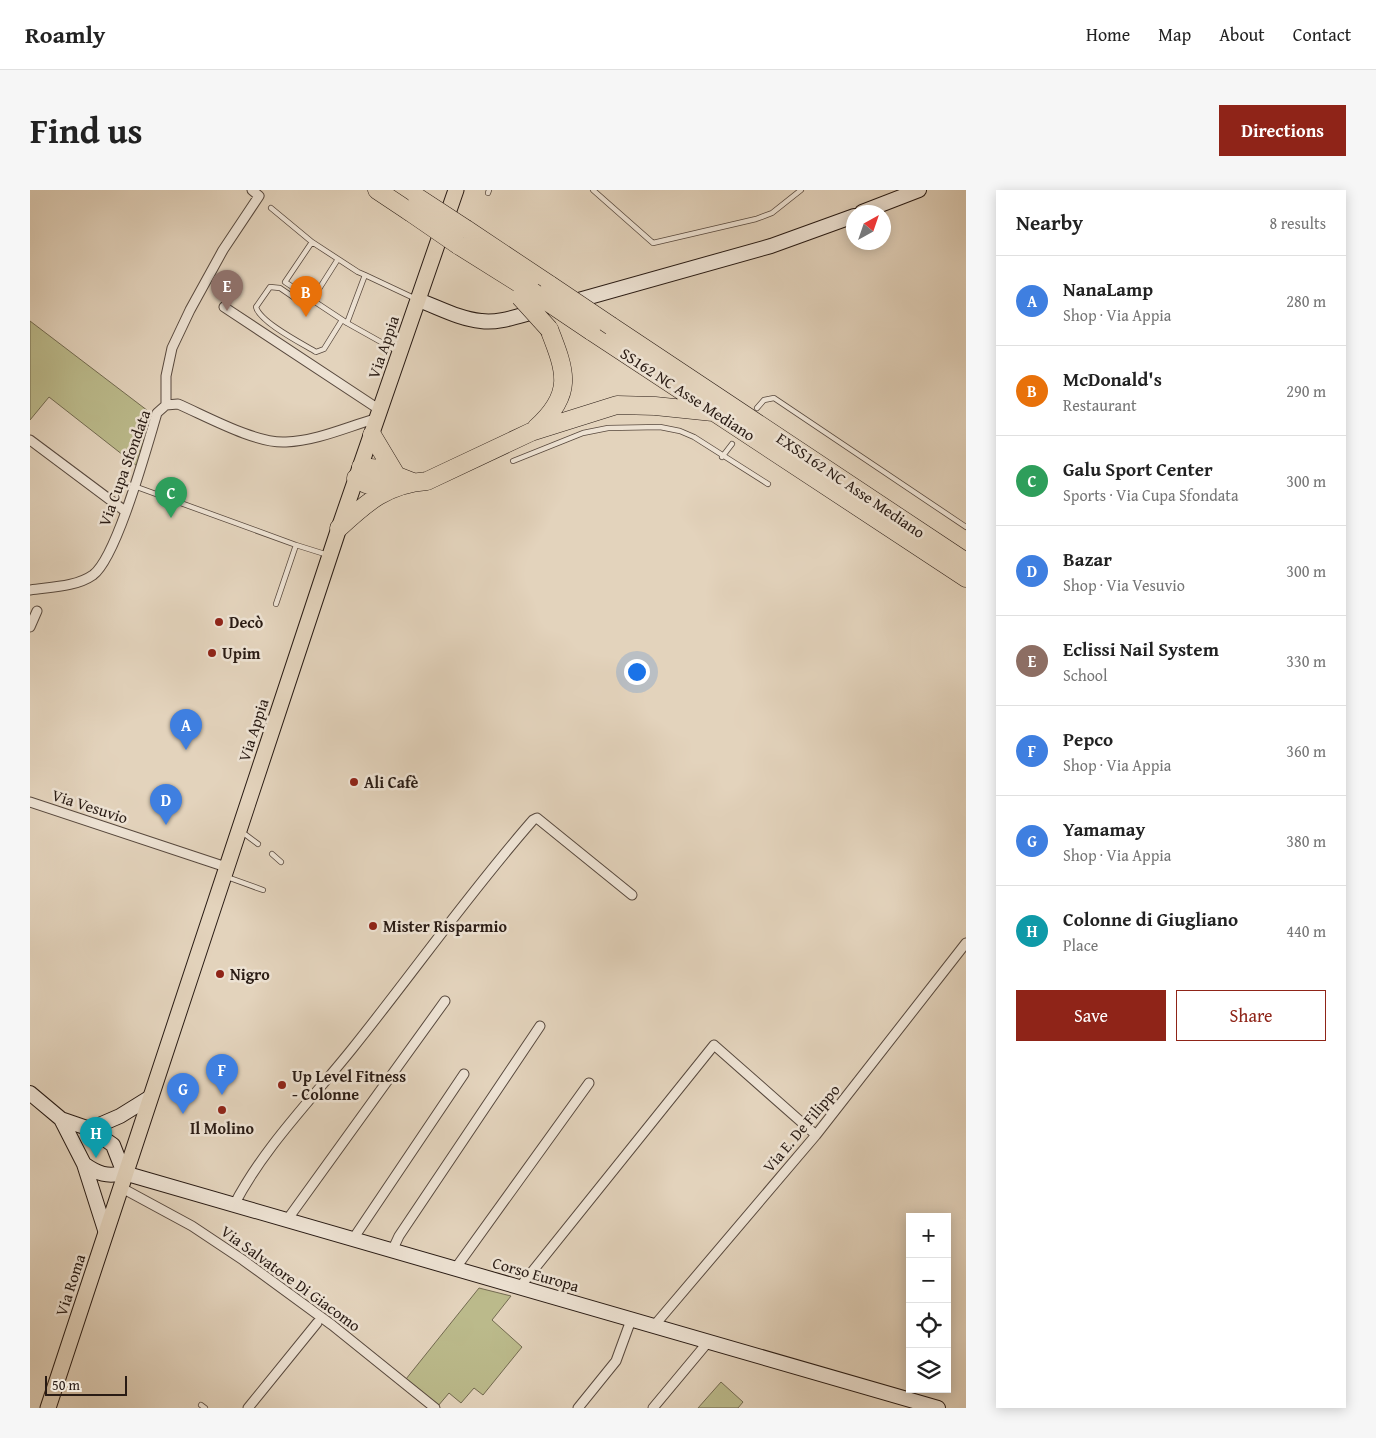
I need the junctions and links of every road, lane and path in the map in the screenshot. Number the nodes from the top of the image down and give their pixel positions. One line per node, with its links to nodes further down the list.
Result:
1 (252, 190): 23 (street)
2 (377, 190): 7 (highway, SS162 NC Asse Mediano)
3 (456, 190): 17 (main road, Via Appia)
4 (593, 190): 5 (lane)
5 (801, 190)
6 (919, 190): 8 (main road)
7 (412, 200): 11 (highway, SS162 NC Asse Mediano, bridge)
8 (880, 205)
9 (271, 208): 12 (lane)
10 (846, 219): 17 (main road)
11 (462, 237): 15 (highway, SS162 NC Asse Mediano); 21 (highway, SS162 NC Asse Mediano, bridge)
12 (312, 242): 13 (lane); 16 (lane)
13 (338, 259): 14 (lane); 16 (lane)
14 (365, 275): 17 (lane); 20 (lane)
15 (527, 295): 25 (highway, SS162 NC Asse Mediano, bridge); 27 (highway, bridge)
16 (312, 300): 19 (lane); 19 (lane)
17 (418, 300): 22 (main road, Via Appia)
18 (224, 308): 26 (street)
19 (342, 320): 20 (lane)
20 (347, 323): 22 (lane)
21 (611, 326): 42 (highway, EXSS162 NC Asse Mediano)
22 (400, 352): 26 (main road, Via Appia)
23 (166, 405): 26 (street, Via Cupa Sfondata); 36 (street, Via Cupa Sfondata)
24 (757, 408): 38 (lane)
25 (716, 412): 27 (highway); 43 (highway, SS162 NC Asse Mediano)
26 (379, 414): 28 (main road, Via Appia)
27 (531, 432): 34 (highway)
28 (372, 435): 33 (main road, Via Appia); 34 (highway)
29 (30, 440): 37 (street)
30 (732, 444): 31 (lane)
31 (722, 457): 32 (lane); 35 (lane)
32 (513, 461)
33 (359, 473): 34 (highway); 39 (main road, Via Appia)
34 (394, 482): 39 (highway)
35 (768, 484)
36 (134, 486): 37 (street, Via Cupa Sfondata); 40 (lane)
37 (125, 511): 44 (street, Via Cupa Sfondata)
38 (966, 527)
39 (339, 528): 41 (main road, Via Appia)
40 (296, 545): 41 (lane); 45 (lane)
41 (330, 556): 49 (main road, Via Appia)
42 (966, 562)
43 (966, 578)
44 (30, 590)
45 (276, 604)
46 (37, 611): 47 (street)
47 (30, 627)
48 (30, 802): 53 (street, Via Vesuvio)
49 (239, 830): 50 (lane); 53 (main road, Via Appia)
50 (258, 844)
51 (272, 854): 52 (lane)
52 (281, 862)
53 (225, 871): 54 (lane); 62 (main road, Via Appia)
54 (263, 890)
55 (632, 896): 68 (street)
56 (966, 943): 65 (street, Via E. De Filippo)
57 (445, 1001): 69 (street)
58 (540, 1026): 72 (street)
59 (464, 1074): 71 (street)
60 (589, 1083): 73 (street)
61 (30, 1093): 63 (main road)
62 (149, 1098): 64 (main road); 67 (main road, Via Appia)
63 (61, 1119): 64 (main road); 66 (main road)
64 (90, 1129): 67 (main road)
65 (816, 1135): 74 (street); 77 (street, Via E. De Filippo)
66 (84, 1164): 67 (main road, Corso Europa); 70 (main road)
67 (122, 1180): 68 (main road, Corso Europa); 70 (main road, Via Roma); 81 (street, Via Salvatore Di Giacomo)
68 (234, 1205): 69 (main road, Corso Europa)
69 (288, 1220): 71 (main road, Corso Europa)
70 (106, 1233): 79 (main road, Via Roma)
71 (353, 1240): 72 (main road, Corso Europa)
72 (392, 1251): 73 (main road, Corso Europa)
73 (455, 1269): 74 (main road, Corso Europa)
74 (520, 1288): 75 (main road, Corso Europa)
75 (631, 1320): 77 (main road, Corso Europa); 82 (street)
76 (317, 1323): 80 (street)
77 (653, 1327): 78 (main road, Corso Europa)
78 (708, 1342): 83 (street); 84 (main road, Corso Europa)
79 (48, 1408)
80 (248, 1408)
81 (436, 1408)
82 (578, 1408)
83 (653, 1408)
84 (938, 1408)

